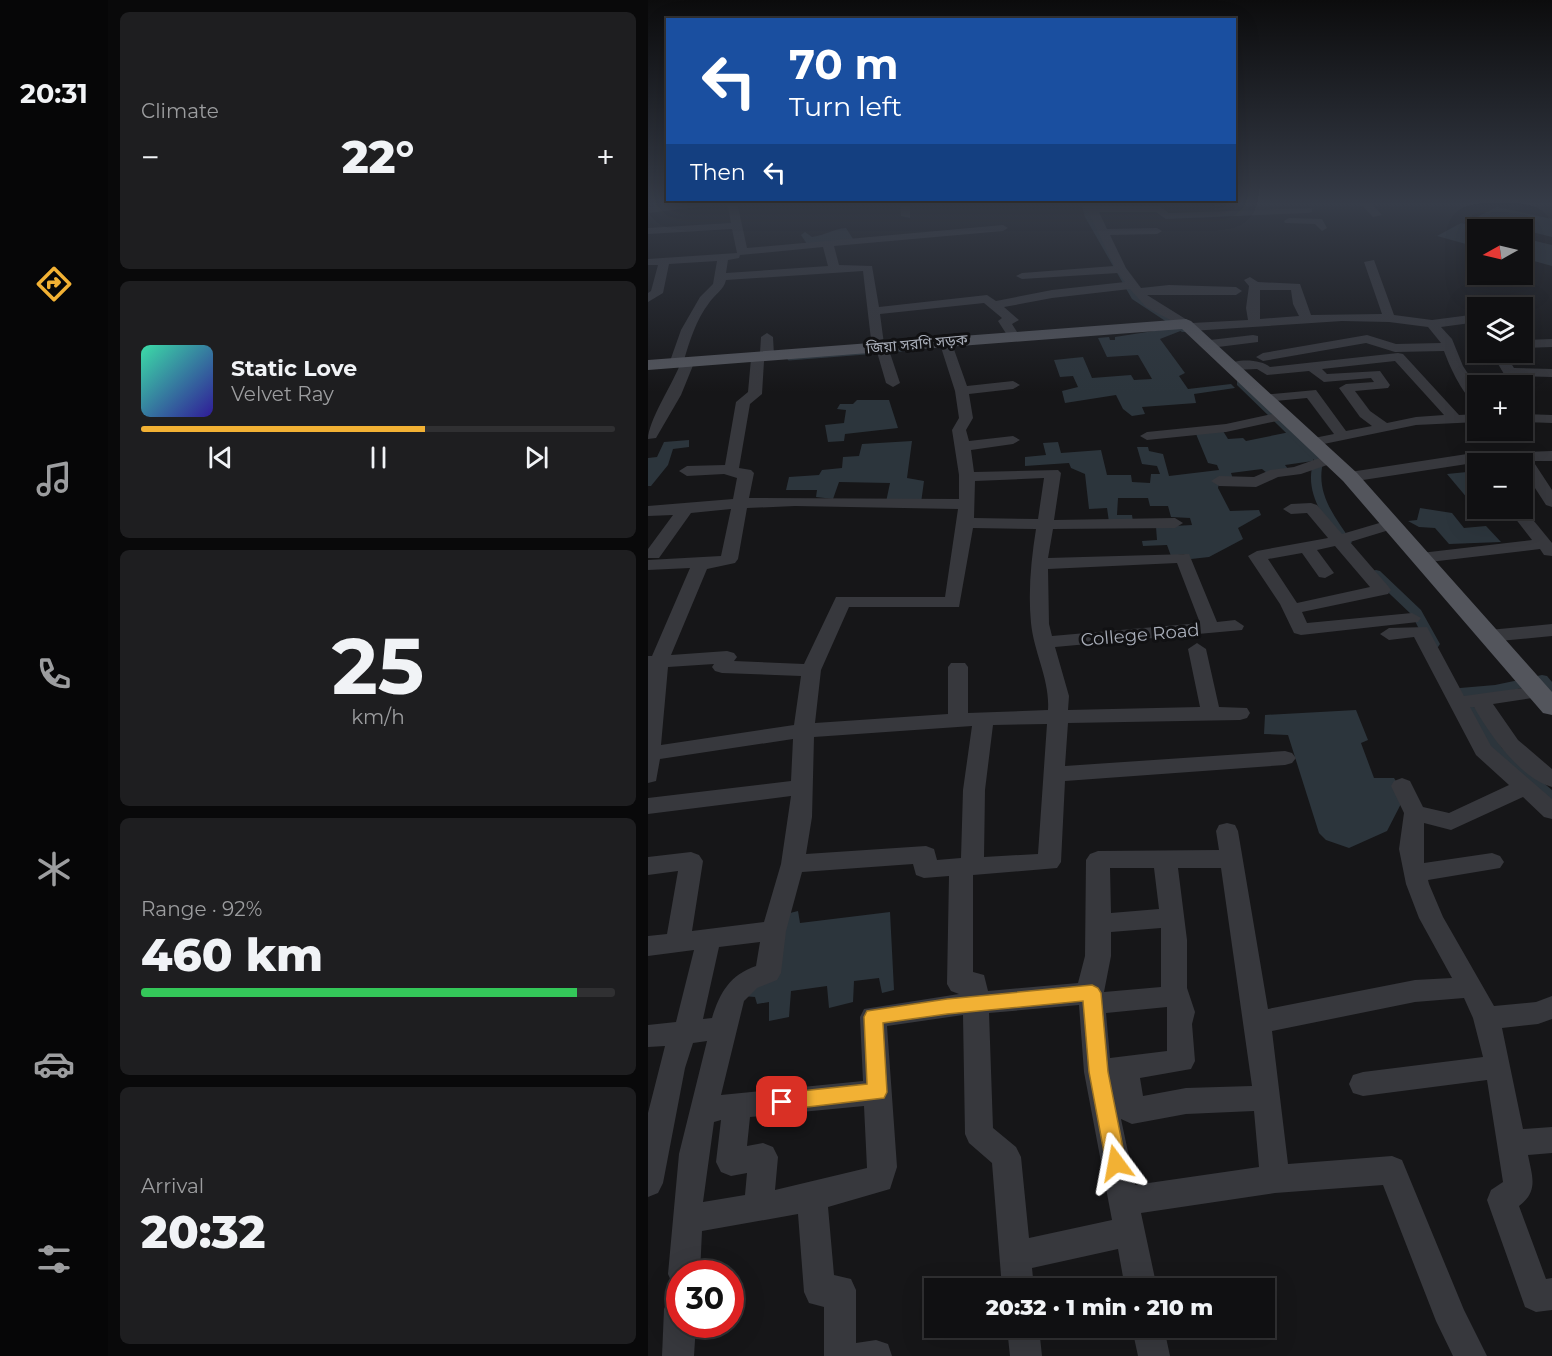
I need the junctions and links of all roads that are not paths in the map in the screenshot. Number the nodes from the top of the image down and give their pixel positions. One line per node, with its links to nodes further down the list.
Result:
1 (663, 265): 14 (street)
2 (722, 265): 9 (street)
3 (835, 265): 6 (street)
4 (1122, 265): 7 (street)
5 (1371, 265): 19 (street)
6 (836, 269): 9 (street); 17 (street)
7 (1121, 269): 8 (street); 10 (street)
8 (1022, 276)
9 (720, 277): 35 (street)
10 (1134, 288): 12 (street); 15 (street); 23 (street)
11 (976, 290): 15 (street)
12 (1190, 291): 13 (street); 16 (street)
13 (1236, 291)
14 (648, 298)
15 (990, 302): 17 (street); 24 (street)
16 (1202, 302)
17 (872, 310): 31 (street)
18 (1306, 318): 19 (street); 21 (street); 21 (street)
19 (1389, 318): 22 (street)
20 (1467, 319): 22 (street)
21 (1254, 321): 23 (street)
22 (1432, 324): 32 (street)
23 (1186, 325): 24 (main road, জিয়া সরণি সড়ক); 29 (main road)
24 (1013, 335): 27 (main road, জিয়া সরণি সড়ক)
25 (767, 337): 33 (street)
26 (1253, 339): 29 (street)
27 (945, 341): 31 (main road, জিয়া সরণি সড়ক); 47 (street)
28 (1552, 343): 30 (street)
29 (1210, 344): 38 (main road)
30 (1533, 344)
31 (880, 347): 33 (main road, জিয়া সরণি সড়ক); 44 (street)
32 (1449, 347): 34 (street); 45 (street)
33 (762, 356): 35 (main road, জিয়া সরণি সড়ক); 65 (street)
34 (1263, 357)
35 (681, 363): 37 (main road, জিয়া সরণি সড়ক); 55 (street)
36 (1504, 363): 41 (street)
37 (648, 365)
38 (1233, 366): 40 (street); 48 (main road)
39 (1311, 367): 40 (street); 51 (street); 54 (street)
40 (1267, 371): 48 (street)
41 (1510, 372): 42 (street); 43 (street)
42 (1552, 373)
43 (1512, 375)
44 (892, 383)
45 (1467, 384)
46 (1013, 385): 47 (street)
47 (962, 391): 60 (street)
48 (1276, 396): 49 (main road); 56 (street)
49 (1284, 416): 57 (street); 59 (main road)
50 (1533, 417): 53 (street)
51 (1454, 418): 52 (street); 54 (street)
52 (1467, 418)
53 (1552, 419)
54 (1384, 427): 56 (street)
55 (651, 435)
56 (1342, 435): 59 (street)
57 (1148, 436)
58 (1013, 440): 60 (street)
59 (1314, 442): 64 (main road)
60 (963, 446): 68 (street)
61 (1552, 456): 62 (street)
62 (1533, 457)
63 (1467, 459): 69 (street)
64 (1323, 461): 69 (main road); 70 (street)
65 (732, 470): 66 (street); 73 (street)
66 (687, 471)
67 (1533, 473): 71 (street)
68 (968, 477): 72 (street); 80 (street)
69 (1350, 477): 81 (main road)
70 (1219, 481)
71 (1552, 502)
72 (968, 504): 73 (street); 78 (street)
73 (741, 505): 75 (street); 87 (street)
74 (1291, 509): 82 (street)
75 (685, 510): 76 (street); 85 (street)
76 (648, 511)
77 (1525, 519): 83 (street)
78 (967, 523): 80 (street); 101 (street)
79 (1175, 523): 80 (street)
80 (1047, 524): 88 (street)
81 (1393, 524): 82 (street); 86 (main road)
82 (1342, 539): 84 (street); 90 (street)
83 (1546, 542): 86 (street)
84 (1306, 547): 89 (street); 90 (street)
85 (649, 558): 87 (street)
86 (1420, 558): 95 (main road)
87 (714, 562): 99 (street)
88 (1039, 564): 93 (street); 97 (street)
89 (1325, 573)
90 (1292, 609): 91 (street)
91 (1412, 618)
92 (1235, 626): 93 (street, College Road)
93 (1211, 629): 97 (street, College Road)
94 (1552, 630): 95 (street)
95 (1489, 636): 102 (main road)
96 (1332, 638): 104 (street)
97 (1045, 642): 107 (street)
98 (1197, 649): 106 (street)
99 (653, 662): 101 (street); 111 (street)
100 (958, 667): 108 (street)
101 (811, 670): 110 (street)
102 (1545, 696): 103 (street)
103 (1480, 700): 104 (street); 115 (street)
104 (1458, 702): 118 (street)
105 (1240, 713): 106 (street)
106 (1210, 714): 107 (street)
107 (1057, 715): 109 (street); 113 (street)
108 (958, 720): 109 (street); 110 (street)
109 (982, 720): 128 (street)
110 (804, 730): 111 (street); 117 (street)
111 (649, 754): 114 (street)
112 (1285, 758): 113 (street)
113 (1053, 774): 128 (street)
114 (648, 776)
115 (1552, 780)
116 (1402, 786): 121 (street)
117 (802, 787): 119 (street); 126 (street)
118 (1525, 787): 120 (street); 121 (street)
119 (648, 806)
120 (1552, 811)
121 (1415, 813): 129 (street)
122 (1227, 831): 123 (street)
123 (1230, 859): 124 (street); 142 (street)
124 (1165, 860): 130 (street); 131 (street)
125 (1492, 862): 129 (street)
126 (793, 864): 128 (street); 132 (street)
127 (648, 866): 134 (street)
128 (967, 866): 139 (street)
129 (1414, 873): 136 (street)
130 (1172, 918): 131 (street); 137 (street)
131 (1099, 923): 138 (street)
132 (774, 931): 133 (street); 143 (street)
133 (709, 938): 134 (street); 144 (street)
134 (678, 942): 135 (street)
135 (648, 946)
136 (1472, 987): 141 (street); 142 (street)
137 (1175, 996): 138 (street); 147 (street)
138 (1092, 999): 139 (street); 147 (street)
139 (974, 1004): 149 (street); 162 (street)
140 (1552, 1007): 141 (street)
141 (1486, 1018): 146 (street)
142 (1256, 1023): 150 (street)
143 (723, 1028): 144 (street); 152 (street)
144 (685, 1032): 145 (street); 156 (street)
145 (648, 1036)
146 (1496, 1067): 148 (street); 154 (street)
147 (1111, 1071): 150 (street); 158 (street)
148 (1363, 1084)
149 (877, 1092): 151 (street); 157 (street)
150 (1267, 1098): 155 (street)
151 (737, 1106): 152 (street); 159 (street)
152 (703, 1109): 160 (street)
153 (1552, 1140): 154 (street)
154 (1511, 1143): 166 (street)
155 (1275, 1179): 158 (street); 176 (street)
156 (648, 1183)
157 (812, 1197): 159 (street); 171 (street)
158 (1125, 1201): 161 (street)
159 (759, 1208): 160 (street)
160 (687, 1219): 163 (street)
161 (1130, 1231): 162 (street); 165 (street)
162 (1015, 1256): 164 (street)
163 (685, 1260)
164 (1017, 1278)
165 (1139, 1278)
166 (1552, 1294)
167 (679, 1338): 170 (street)
168 (1024, 1338): 174 (street)
169 (1150, 1338): 175 (street)
170 (678, 1356)
171 (840, 1356)
172 (865, 1356): 173 (street)
173 (876, 1356)
174 (1026, 1356)
175 (1154, 1356)
176 (1471, 1356)

